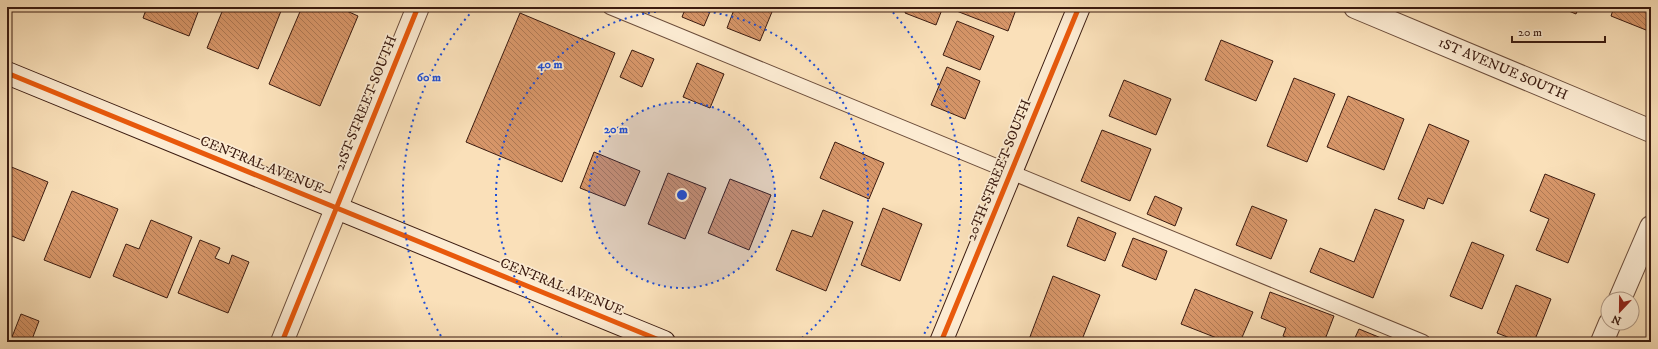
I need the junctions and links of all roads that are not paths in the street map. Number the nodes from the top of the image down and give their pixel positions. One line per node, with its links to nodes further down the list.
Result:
1 (418, 7): 8 (street, 21ST STREET SOUTH)
2 (610, 7): 7 (lane)
3 (1079, 7): 7 (street, 20TH STREET SOUTH)
4 (1355, 7): 6 (street, 1ST AVENUE SOUTH)
5 (7, 73): 8 (street, CENTRAL AVENUE)
6 (1651, 131)
7 (1011, 173): 14 (street, 20TH STREET SOUTH); 15 (lane)
8 (336, 208): 12 (street, 21ST STREET SOUTH); 13 (street, CENTRAL AVENUE)
9 (1651, 227): 10 (street)
10 (1623, 291)
11 (1607, 331): 16 (street)
12 (282, 342)
13 (664, 342)
14 (941, 342)
15 (1423, 342)
16 (1602, 342)

